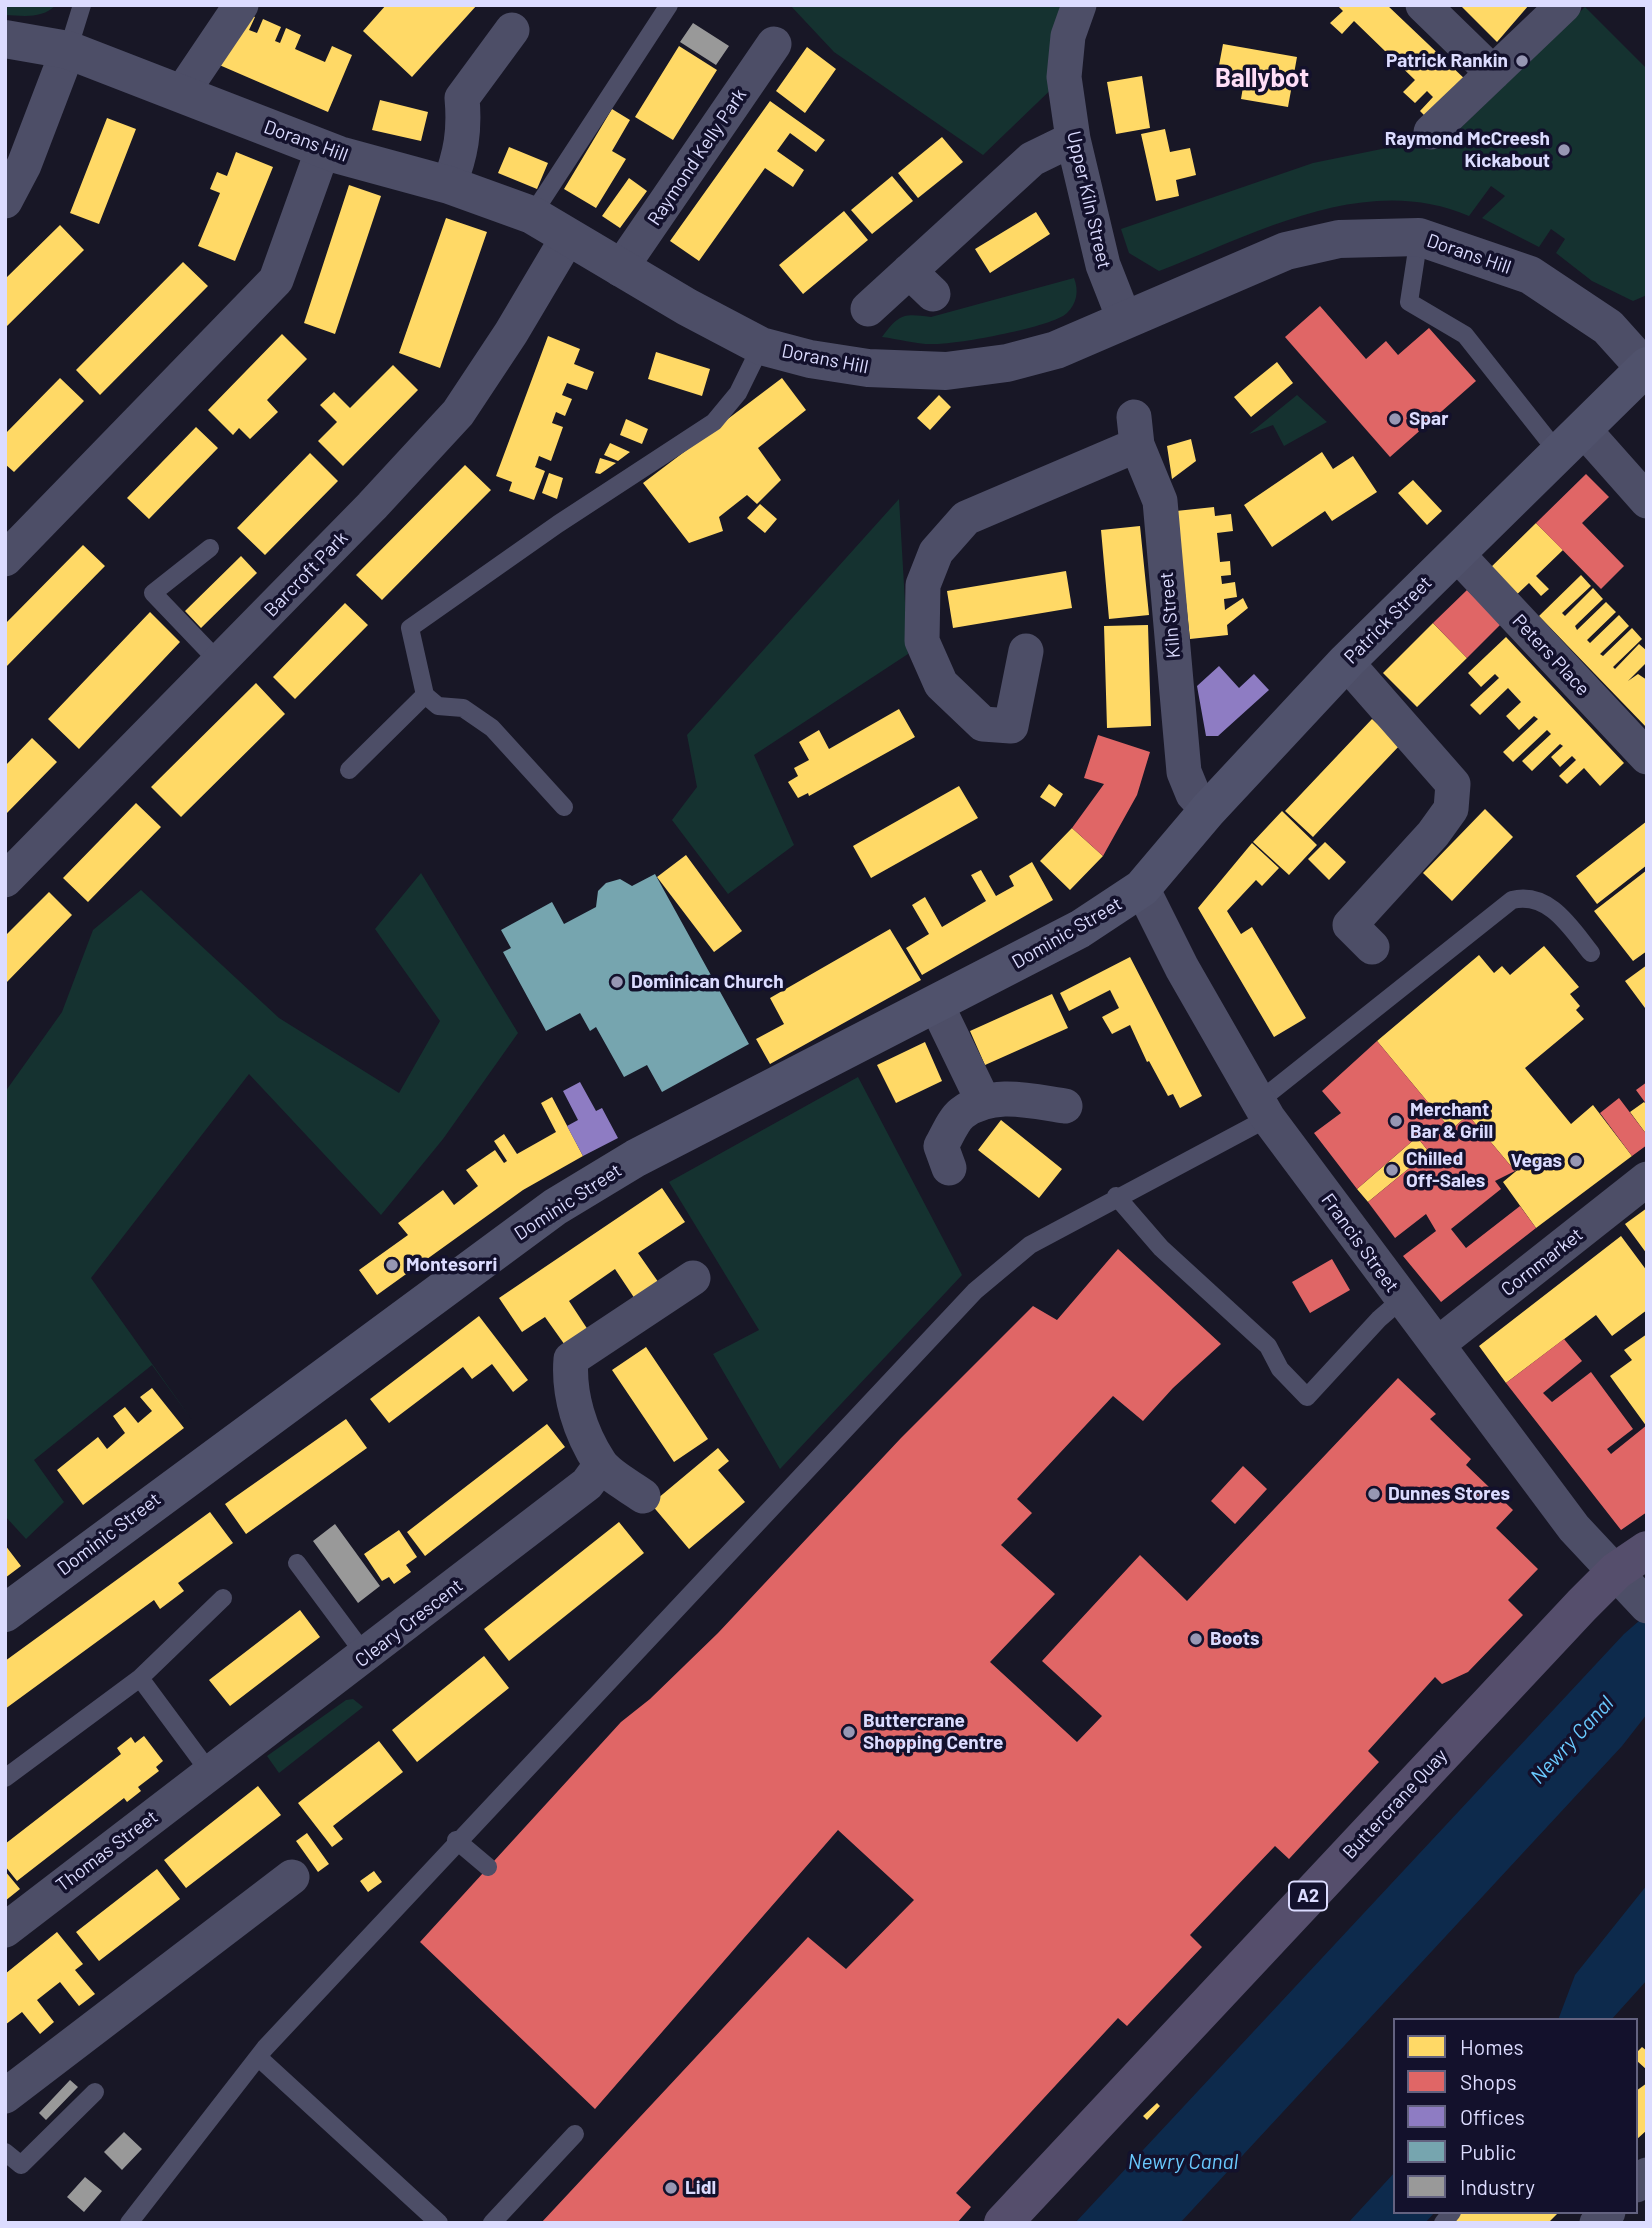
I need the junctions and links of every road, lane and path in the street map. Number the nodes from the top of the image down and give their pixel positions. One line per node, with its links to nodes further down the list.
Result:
1 (82, 5): 10 (lane)
2 (241, 5): 12 (street)
3 (669, 5): 18 (lane)
4 (1079, 5): 14 (street, Upper Kiln Street)
5 (1423, 5): 11 (street)
6 (1563, 5): 11 (street)
7 (512, 30): 16 (street)
8 (5, 39): 10 (street, Dorans Hill)
9 (774, 44): 21 (street, Raymond Kelly Park)
10 (68, 50): 12 (street, Dorans Hill); 17 (street)
11 (1493, 73): 13 (street)
12 (181, 94): 15 (street, Dorans Hill)
13 (1431, 132)
14 (1073, 139): 22 (street); 23 (street, Upper Kiln Street)
15 (323, 149): 16 (street, Dorans Hill); 30 (street)
16 (449, 185): 18 (street, Dorans Hill)
17 (5, 201)
18 (532, 215): 19 (street, Dorans Hill)
19 (568, 237): 21 (street, Dorans Hill); 32 (street, Barcroft Park)
20 (1419, 237): 23 (street, Dorans Hill); 25 (street, Dorans Hill); 26 (lane)
21 (620, 269): 24 (street, Dorans Hill)
22 (868, 309)
23 (1125, 321): 24 (street, Dorans Hill)
24 (761, 346): 34 (lane)
25 (1646, 367): 26 (main road, Patrick Street)
26 (1572, 442): 27 (street); 29 (main road, Patrick Street)
27 (1647, 501)
28 (210, 548): 32 (lane)
29 (1455, 553): 33 (main road, Patrick Street); 35 (street, Peters Place)
30 (5, 559)
31 (1026, 651): 38 (street, Kiln Street)
32 (219, 662): 39 (street, Barcroft Park)
33 (1346, 662): 38 (main road, Patrick Street); 41 (street)
34 (425, 695): 36 (lane); 37 (lane)
35 (1647, 757)
36 (349, 770)
37 (564, 807)
38 (1208, 810): 40 (main road, Patrick Street)
39 (5, 880)
40 (1142, 888): 43 (main road, Dominic Street); 46 (street, Francis Street)
41 (1372, 947)
42 (1591, 953): 46 (lane)
43 (936, 1004): 44 (street); 59 (main road, Dominic Street)
44 (983, 1101): 45 (street); 47 (street)
45 (1065, 1106)
46 (1263, 1110): 49 (lane); 51 (street, Francis Street)
47 (949, 1168)
48 (1647, 1179): 52 (street, Cornmarket)
49 (1116, 1196): 51 (lane); 64 (lane)
50 (693, 1279): 53 (street)
51 (1402, 1299): 52 (street, Francis Street)
52 (1438, 1344): 55 (street, Francis Street)
53 (601, 1465): 54 (street); 60 (street, Cleary Crescent)
54 (643, 1496)
55 (1631, 1560): 58 (street, Francis Street); 76 (main road, Buttercrane Quay / A2)
56 (298, 1563): 60 (lane)
57 (223, 1598): 61 (lane)
58 (1645, 1604)
59 (5, 1613)
60 (366, 1656): 62 (street, Cleary Crescent)
61 (140, 1678): 62 (lane); 63 (lane)
62 (211, 1774): 67 (street, Thomas Street)
63 (5, 1778)
64 (456, 1840): 65 (lane); 68 (lane)
65 (488, 1867)
66 (292, 1877): 70 (street)
67 (5, 1930)
68 (258, 2057): 73 (lane); 74 (lane)
69 (95, 2092): 72 (lane)
70 (5, 2096)
71 (575, 2134): 75 (lane)
72 (5, 2152)
73 (129, 2223)
74 (439, 2223)
75 (492, 2223)
76 (1003, 2223)

